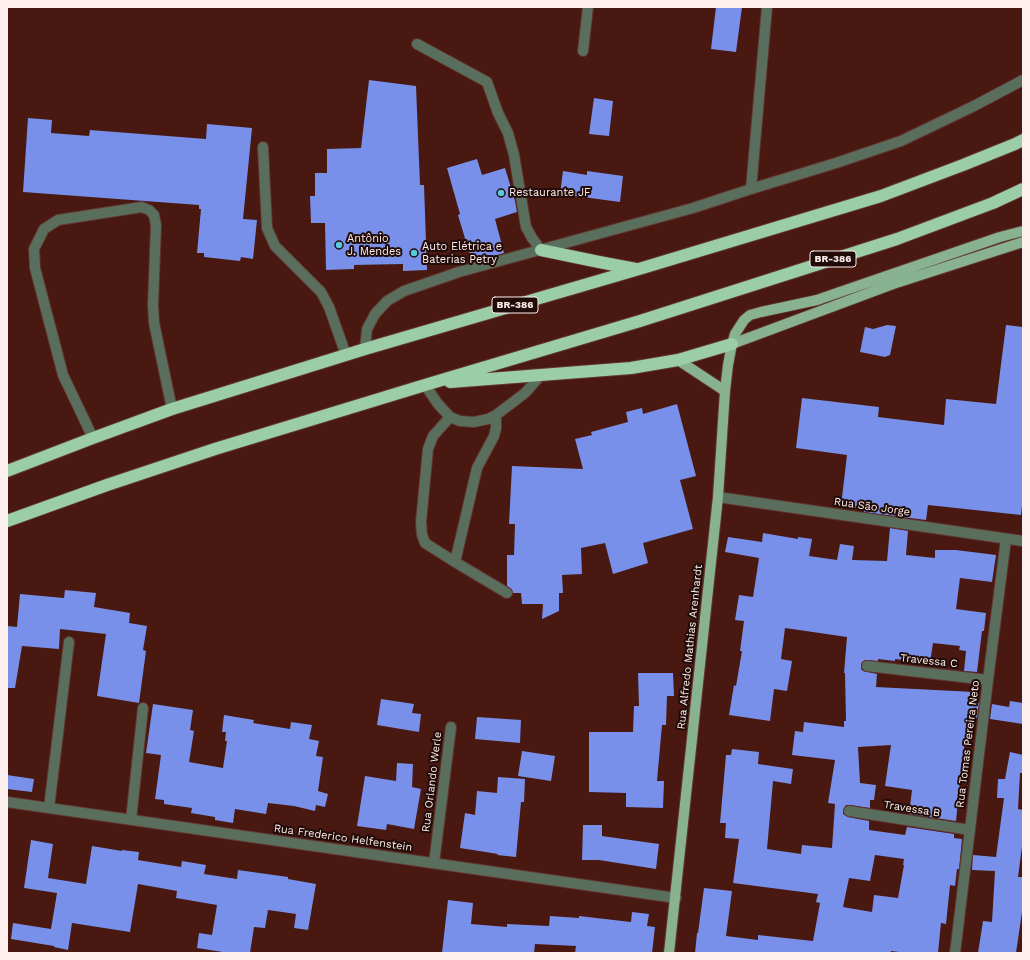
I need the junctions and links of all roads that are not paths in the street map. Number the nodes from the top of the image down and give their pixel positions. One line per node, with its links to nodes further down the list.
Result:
1 (588, 7): 4 (street)
2 (767, 7): 8 (street)
3 (418, 44): 12 (street)
4 (583, 51)
5 (1023, 80): 8 (street)
6 (1023, 140): 13 (highway, BR-386)
7 (263, 147): 16 (street)
8 (750, 188): 12 (street)
9 (1023, 189): 19 (highway, BR-386)
10 (1023, 231): 14 (main road, Rua Alfredo Mathias Arenhardt)
11 (1023, 242): 14 (main road)
12 (541, 250): 13 (highway); 15 (street)
13 (639, 269): 15 (highway, BR-386)
14 (732, 344): 17 (highway); 20 (main road, Rua Alfredo Mathias Arenhardt)
15 (365, 349): 16 (highway, BR-386)
16 (346, 355): 21 (highway, BR-386)
17 (678, 360): 18 (highway); 20 (main road)
18 (541, 374): 19 (highway); 22 (street)
19 (425, 384): 23 (street); 27 (highway, BR-386)
20 (725, 391): 26 (main road, Rua Alfredo Mathias Arenhardt)
21 (172, 409): 24 (highway, BR-386); 24 (street)
22 (496, 415): 23 (street); 30 (street)
23 (450, 417): 30 (street)
24 (93, 438): 25 (highway, BR-386)
25 (7, 471)
26 (718, 497): 28 (street, Rua São Jorge); 43 (main road, Rua Alfredo Mathias Arenhardt)
27 (7, 521)
28 (1006, 539): 29 (street, Rua São Jorge); 34 (street, Rua Tomas Pereira Neto)
29 (1023, 541)
30 (455, 562): 31 (street)
31 (508, 593)
32 (69, 642): 38 (street)
33 (867, 666): 34 (street, Travessa C)
34 (988, 680): 41 (street, Rua Tomas Pereira Neto)
35 (143, 708): 40 (street)
36 (451, 727): 42 (street, Rua Orlando Werle)
37 (7, 802): 38 (street, Rua Frederico Helfenstein)
38 (49, 808): 40 (street, Rua Frederico Helfenstein)
39 (849, 811): 41 (street, Travessa B)
40 (131, 820): 42 (street, Rua Frederico Helfenstein)
41 (970, 830): 45 (street, Rua Tomas Pereira Neto)
42 (434, 863): 43 (street, Rua Frederico Helfenstein)
43 (676, 898): 44 (main road, Rua Alfredo Mathias Arenhardt)
44 (669, 953)
45 (955, 953)

